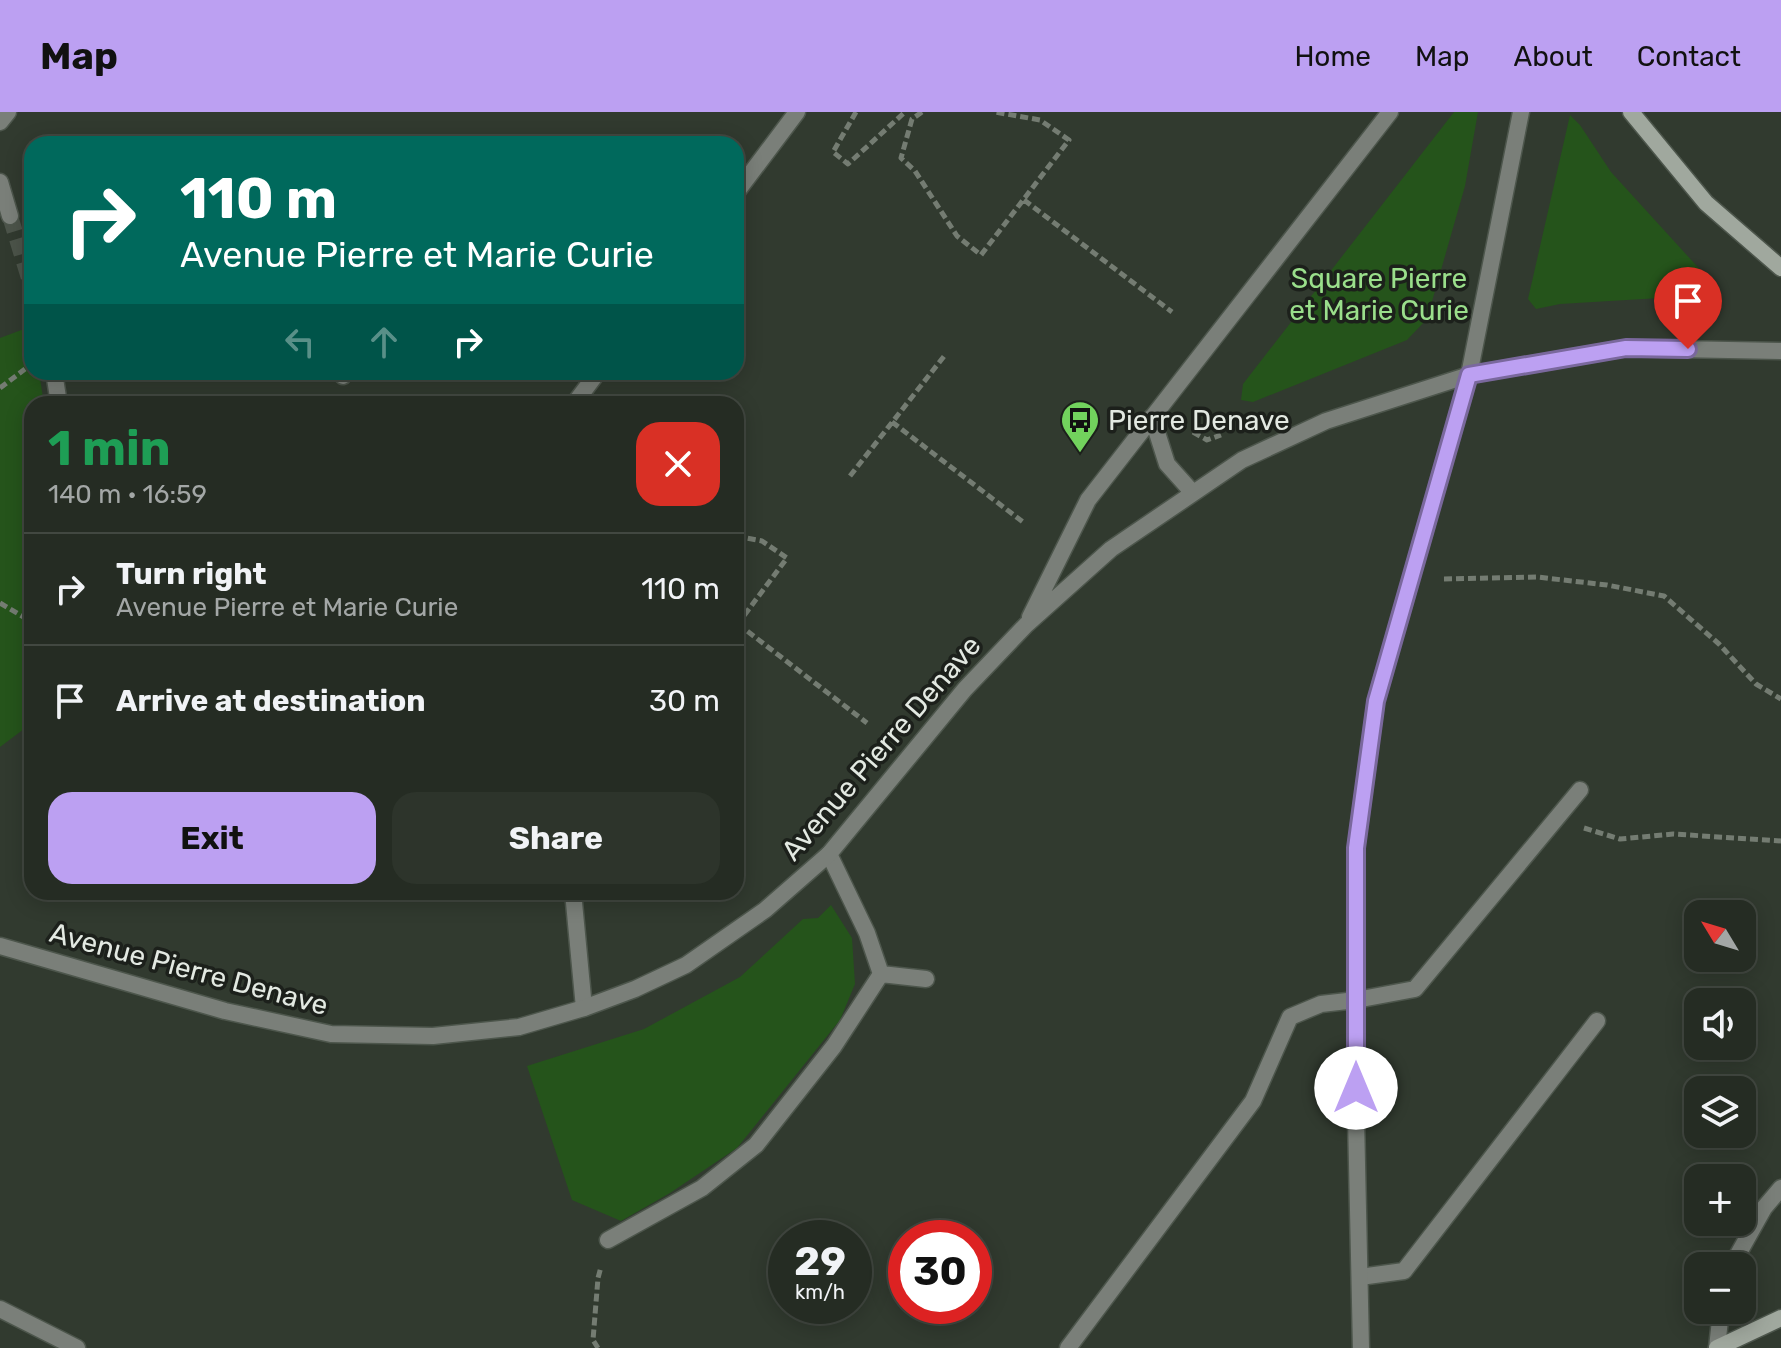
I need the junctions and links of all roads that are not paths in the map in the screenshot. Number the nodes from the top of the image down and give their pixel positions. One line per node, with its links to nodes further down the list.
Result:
1 (8, 112): 6 (street)
2 (797, 112): 8 (street)
3 (1390, 112): 13 (street, Avenue Pierre Denave)
4 (1521, 112): 12 (street)
5 (1631, 112): 10 (main road)
6 (0, 122)
7 (0, 182): 9 (street)
8 (744, 182)
9 (10, 216)
10 (1781, 268)
11 (1781, 351): 12 (street, Avenue Pierre Denave)
12 (1469, 375): 14 (street, Avenue Pierre Denave); 22 (street)
13 (1152, 417): 14 (street); 15 (street, Avenue Pierre Denave)
14 (1193, 493): 15 (street, Avenue Pierre Denave)
15 (1026, 625): 17 (street, Avenue Pierre Denave)
16 (1580, 790): 22 (street)
17 (829, 854): 20 (street); 23 (street, Avenue Pierre Denave)
18 (574, 900): 23 (street)
19 (0, 946): 23 (street, Avenue Pierre Denave)
20 (881, 974): 21 (street); 26 (street)
21 (926, 979)
22 (1356, 1000): 28 (street); 33 (street)
23 (584, 1008)
24 (1597, 1021): 28 (street)
25 (1777, 1193): 27 (street)
26 (608, 1240)
27 (1741, 1252)
28 (1360, 1277): 34 (street)
29 (0, 1309): 32 (street)
30 (1781, 1318): 35 (main road)
31 (1720, 1324): 35 (street)
32 (77, 1348)
33 (1068, 1348)
34 (1361, 1348)
35 (1717, 1348)

